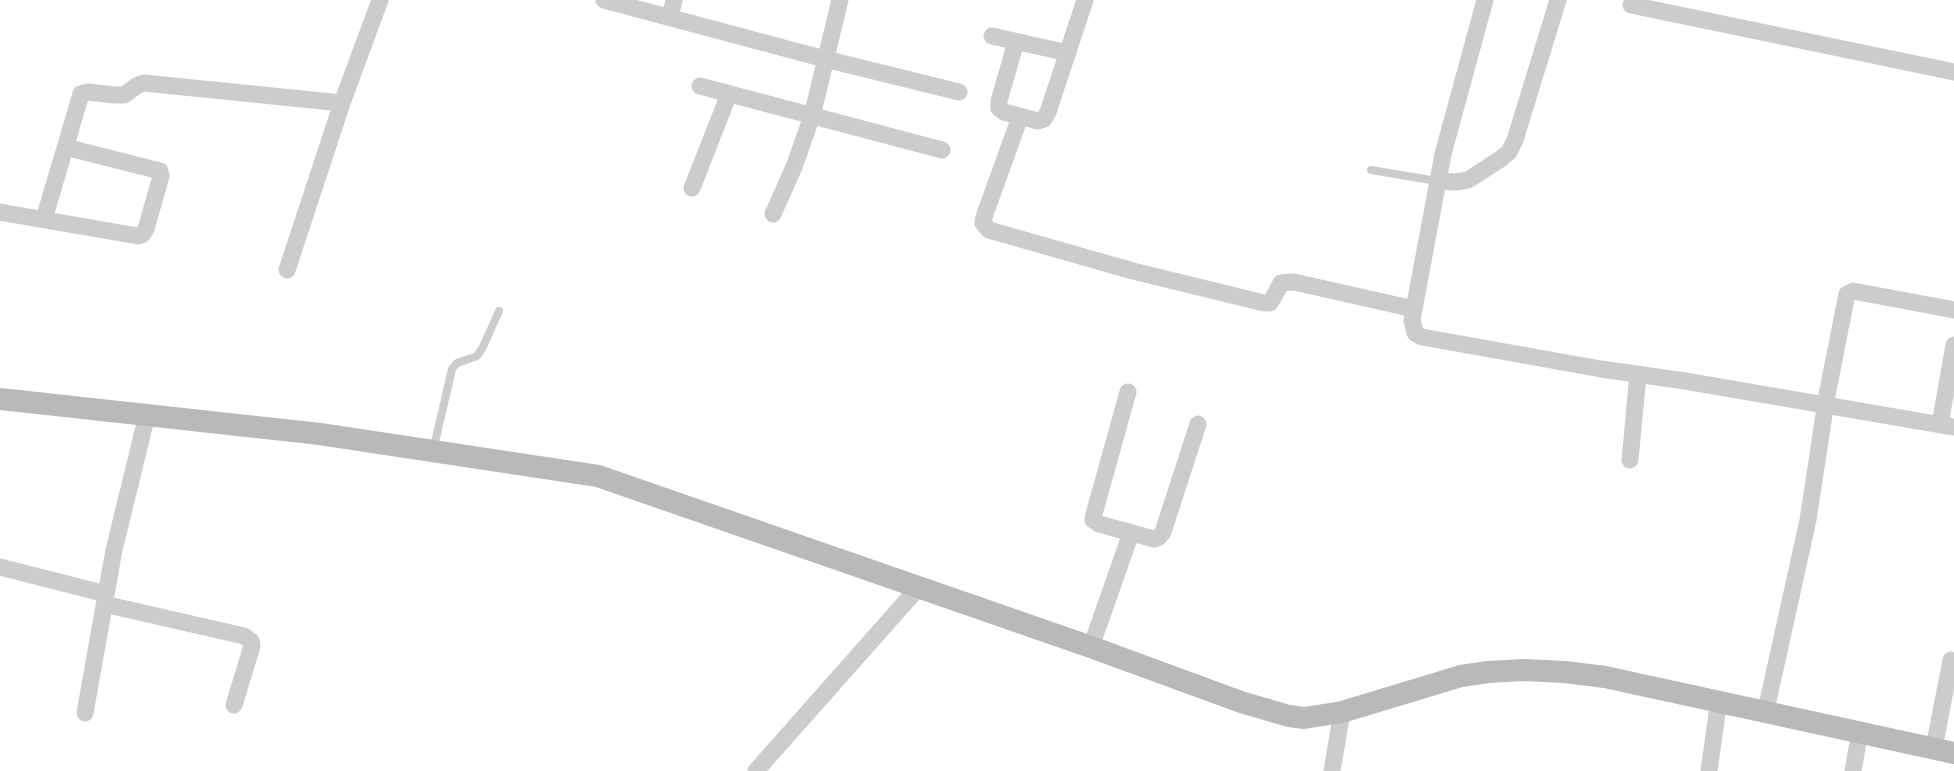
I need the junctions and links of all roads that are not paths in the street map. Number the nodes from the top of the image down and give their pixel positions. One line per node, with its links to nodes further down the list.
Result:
1 (380, 0): 18 (street)
2 (604, 0): 9 (street)
3 (674, 0): 9 (street)
4 (840, 0): 13 (street)
5 (1085, 0): 12 (street)
6 (1485, 0): 24 (street)
7 (1558, 0): 24 (street)
8 (1631, 5): 14 (street)
9 (670, 18): 13 (street)
10 (992, 36): 11 (street)
11 (1016, 42): 12 (street); 20 (street)
12 (1068, 53): 20 (street)
13 (825, 59): 16 (street); 19 (street)
14 (1954, 72)
15 (700, 86): 17 (street)
16 (959, 92)
17 (730, 94): 19 (street); 25 (street)
18 (342, 103): 21 (street); 29 (street)
19 (812, 116): 22 (street); 27 (street)
20 (1020, 117): 30 (street)
21 (65, 147): 28 (street); 28 (street)
22 (942, 150)
23 (1371, 170): 24 (lane)
24 (1437, 181): 30 (street)
25 (692, 188)
26 (0, 212): 28 (street)
27 (772, 214)
28 (44, 219)
29 (287, 270)
30 (1414, 309): 34 (street)
31 (1954, 310): 37 (street)
32 (498, 311): 41 (lane)
33 (1954, 345): 40 (street)
34 (1638, 375): 37 (street); 42 (street)
35 (1128, 392): 43 (street)
36 (0, 398): 38 (street)
37 (1825, 406): 40 (street); 51 (street)
38 (147, 415): 41 (street); 46 (street)
39 (1198, 424): 43 (street)
40 (1947, 425)
41 (432, 451): 45 (street)
42 (1630, 460)
43 (1131, 533): 47 (street)
44 (0, 568): 46 (street)
45 (918, 588): 47 (street); 56 (street)
46 (105, 599): 50 (street); 53 (street)
47 (1091, 647): 52 (street)
48 (1951, 660): 55 (street)
49 (1719, 700): 51 (street); 52 (street); 58 (street)
50 (234, 705)
51 (1766, 710): 54 (street)
52 (1342, 712): 57 (street)
53 (85, 713)
54 (1860, 731): 55 (street); 59 (street)
55 (1944, 750)
56 (756, 771)
57 (1332, 771)
58 (1709, 771)
59 (1853, 771)

